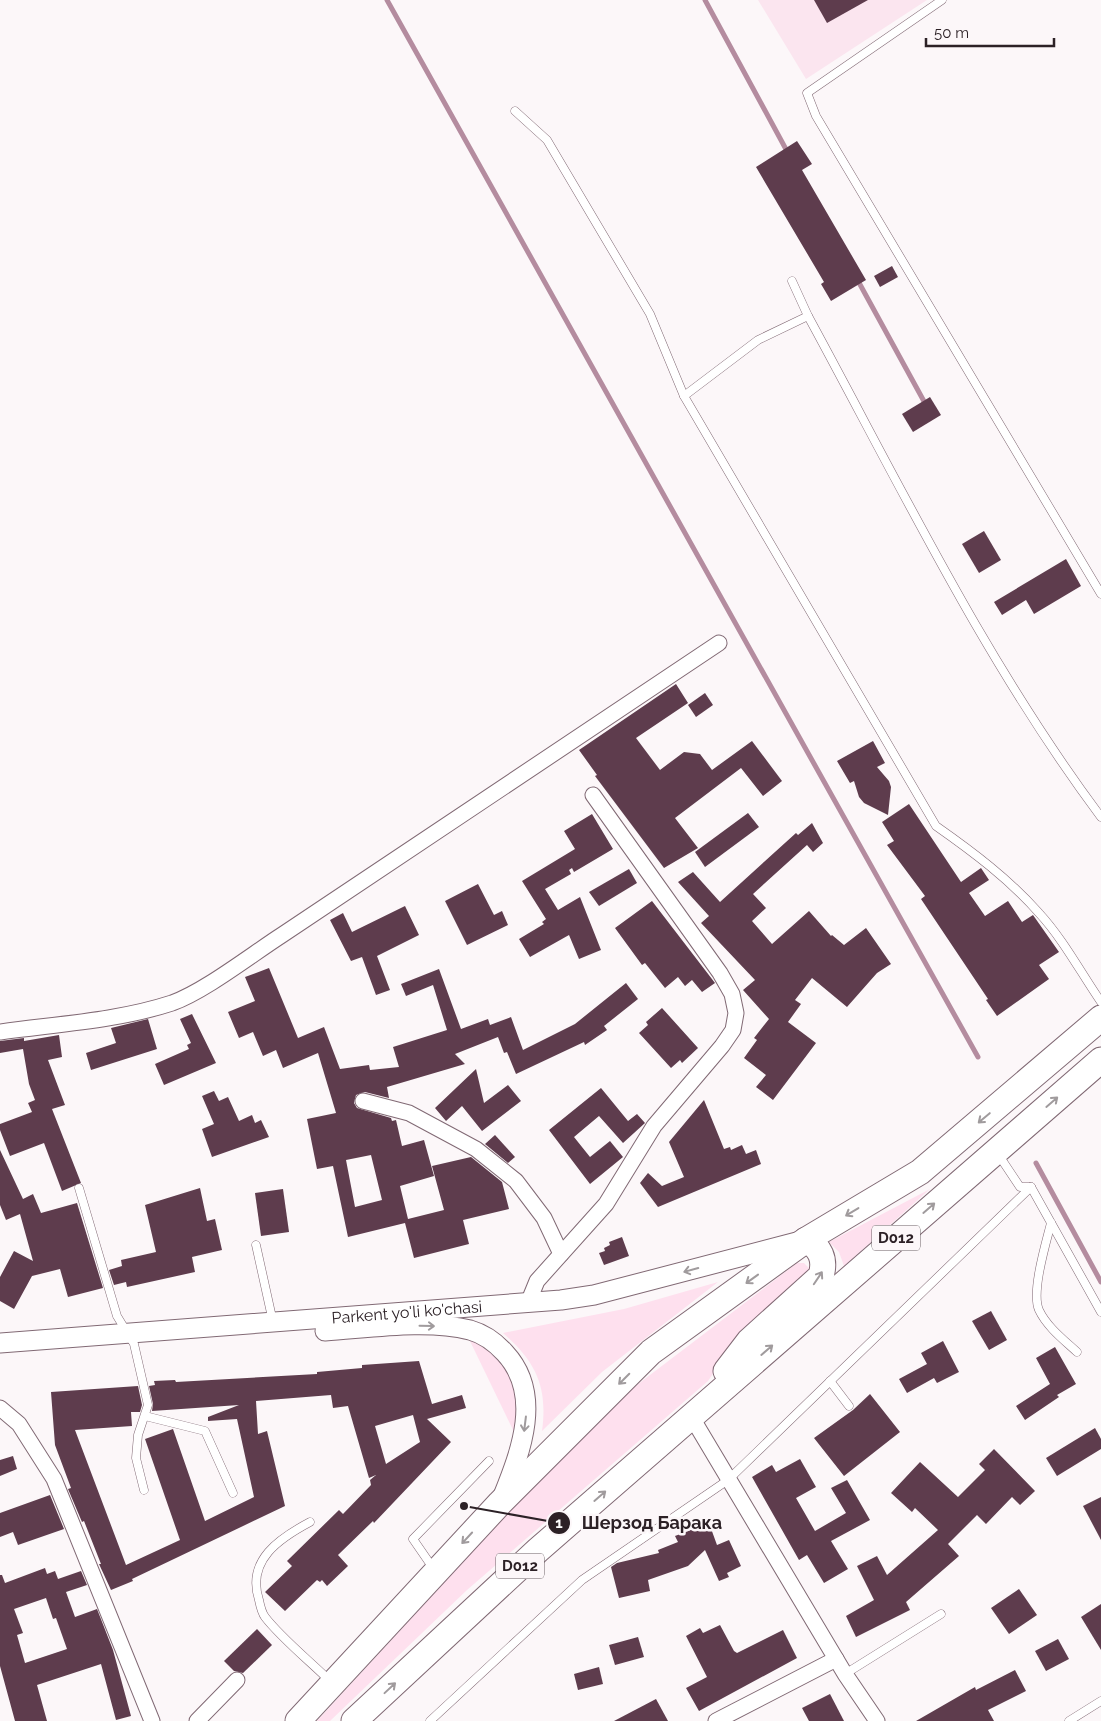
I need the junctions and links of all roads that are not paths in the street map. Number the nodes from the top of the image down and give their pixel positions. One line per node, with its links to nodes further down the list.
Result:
1 (942, 0): 6 (lane)
2 (515, 111): 5 (lane)
3 (792, 282): 4 (lane)
4 (808, 316): 5 (lane); 9 (lane)
5 (684, 396): 10 (lane)
6 (1101, 594)
7 (719, 643): 12 (street)
8 (593, 795): 21 (street)
9 (1101, 817)
10 (1101, 1002)
11 (1101, 1018): 19 (highway, D012, one-way to 19)
12 (0, 1032)
13 (1101, 1060): 15 (highway, D012, one-way to 13)
14 (363, 1101): 21 (street)
15 (996, 1150): 16 (lane); 33 (highway, D012, one-way to 15)
16 (1031, 1187): 18 (lane); 29 (lane)
17 (79, 1188): 25 (lane)
18 (1051, 1223): 23 (lane); 27 (lane)
19 (806, 1240): 22 (street, Parkent yo'li ko'chasi, one-way to 22); 33 (highway, one-way to 19); 38 (highway, D012, one-way to 38)
20 (256, 1245): 24 (lane)
21 (561, 1254): 22 (street)
22 (528, 1303): 24 (street, Parkent yo'li ko'chasi)
23 (1101, 1312)
24 (273, 1322): 25 (street, Parkent yo'li ko'chasi)
25 (131, 1339): 26 (street, Parkent yo'li ko'chasi); 28 (street, Parkent yo'li ko'chasi); 32 (lane); 38 (street, Parkent yo'li ko'chasi, one-way to 38)
26 (0, 1343)
27 (1078, 1352)
28 (0, 1353)
29 (830, 1381): 30 (lane); 35 (lane)
30 (849, 1406)
31 (0, 1408): 47 (street)
32 (145, 1416): 36 (lane); 37 (lane)
33 (691, 1416): 35 (street); 50 (highway, D012, one-way to 33)
34 (489, 1461): 40 (lane)
35 (728, 1480): 42 (street); 51 (lane)
36 (144, 1490)
37 (233, 1494)
38 (500, 1502): 40 (highway, D012, one-way to 40)
39 (310, 1522): 45 (lane)
40 (436, 1572): 45 (highway, D012)
41 (941, 1614): 43 (lane)
42 (836, 1659): 43 (street); 52 (street)
43 (845, 1674): 53 (street)
44 (237, 1680): 48 (street)
45 (333, 1683): 49 (highway, D012)
46 (1101, 1702): 54 (lane)
47 (152, 1721)
48 (197, 1721)
49 (298, 1721)
50 (354, 1721)
51 (430, 1721)
52 (716, 1721)
53 (878, 1721)
54 (1069, 1721)

